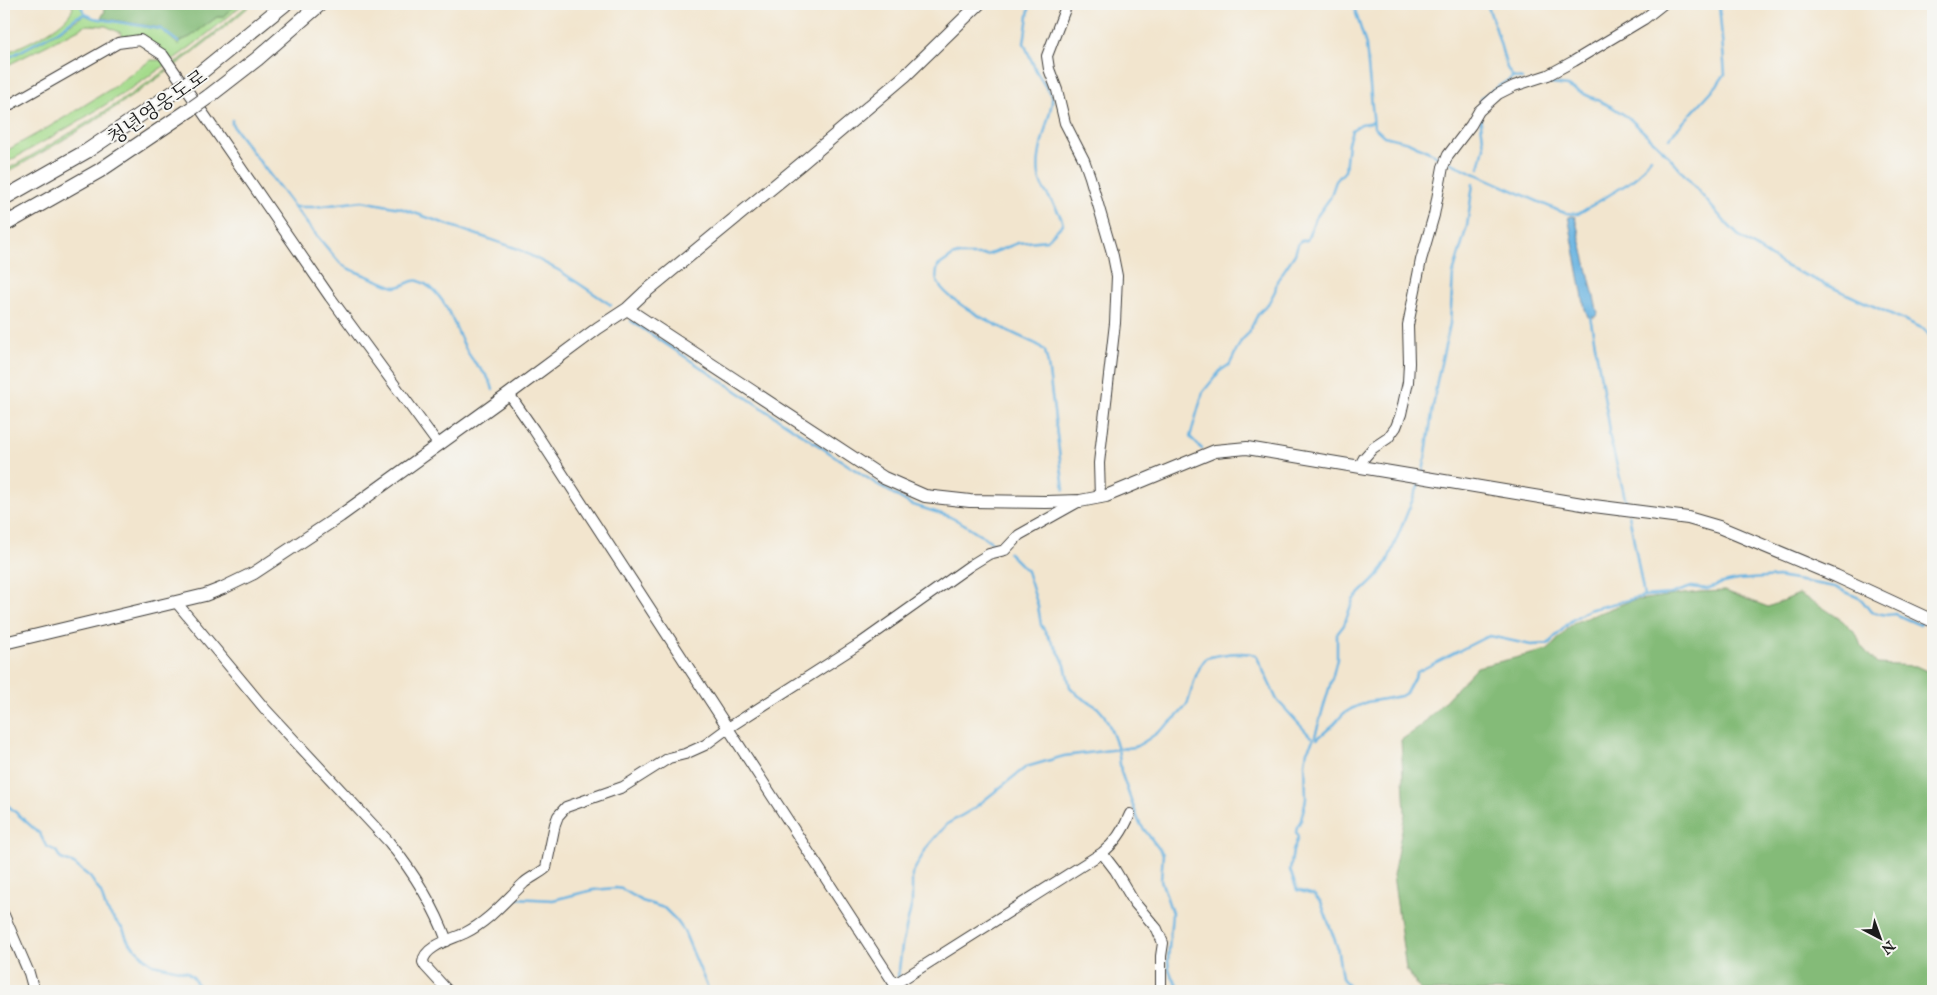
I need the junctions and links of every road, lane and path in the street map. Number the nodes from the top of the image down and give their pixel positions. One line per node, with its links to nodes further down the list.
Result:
1 (285, 4): 7 (highway, 청년영웅도로, bridge)
2 (320, 4): 8 (highway, 청년영웅도로, bridge)
3 (979, 4): 9 (main road)
4 (1067, 4): 13 (street)
5 (1663, 4): 12 (street)
6 (4, 108): 11 (street)
7 (4, 198)
8 (5, 219)
9 (627, 310): 10 (main road); 14 (main road)
10 (509, 394): 11 (main road); 18 (street)
11 (438, 444): 15 (main road)
12 (1359, 466): 13 (main road); 16 (main road)
13 (1100, 498): 14 (main road)
14 (1080, 500): 18 (street)
15 (176, 602): 17 (main road); 22 (street)
16 (1933, 621)
17 (4, 643)
18 (728, 728): 22 (street); 23 (street)
19 (1130, 814): 20 (street)
20 (1102, 853): 23 (street); 26 (street)
21 (4, 915): 24 (street)
22 (447, 941): 25 (street)
23 (897, 988)
24 (34, 991)
25 (448, 991)
26 (1161, 991)

